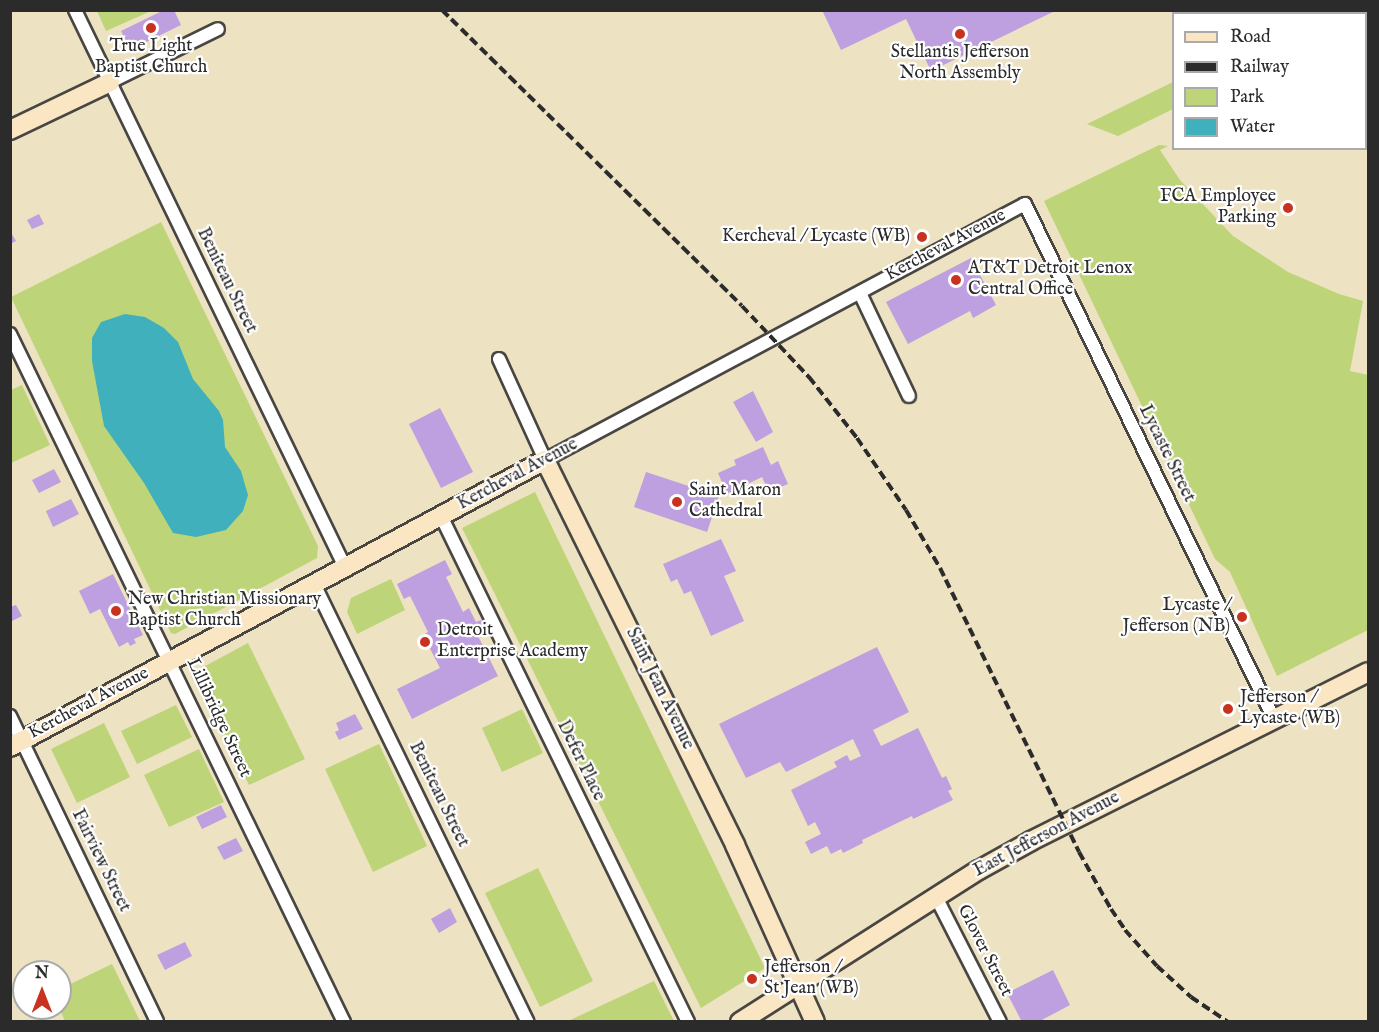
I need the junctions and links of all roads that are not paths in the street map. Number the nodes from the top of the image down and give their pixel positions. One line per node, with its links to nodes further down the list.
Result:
1 (75, 10): 3 (street, Beniteau Street)
2 (218, 29): 3 (street)
3 (110, 82): 4 (street); 12 (street, Beniteau Street)
4 (10, 130)
5 (1025, 204): 6 (street, Kercheval Avenue); 17 (street, Lycaste Street)
6 (860, 293): 9 (street); 10 (street, Kercheval Avenue)
7 (10, 334): 14 (street, Lillibridge Street)
8 (499, 358): 10 (street, Saint Jean Avenue)
9 (909, 396)
10 (545, 460): 11 (street, Kercheval Avenue); 20 (street, Saint Jean Avenue)
11 (441, 516): 12 (street, Kercheval Avenue); 24 (street, Defer Place)
12 (345, 567): 13 (street, Kercheval Avenue)
13 (314, 584): 14 (street, Kercheval Avenue); 23 (street, Beniteau Street)
14 (171, 661): 18 (street, Kercheval Avenue); 22 (street, Lillibridge Street)
15 (1368, 672): 17 (street, East Jefferson Avenue)
16 (10, 716): 18 (street, Fairview Street)
17 (1274, 719): 19 (street, East Jefferson Avenue)
18 (16, 744): 21 (street, Fairview Street)
19 (936, 897): 20 (street, East Jefferson Avenue); 27 (street, Glover Street)
20 (798, 983): 25 (street, East Jefferson Avenue); 26 (street, Saint Jean Avenue)
21 (157, 1022)
22 (344, 1022)
23 (528, 1022)
24 (688, 1022)
25 (740, 1022)
26 (815, 1022)
27 (1000, 1022)

